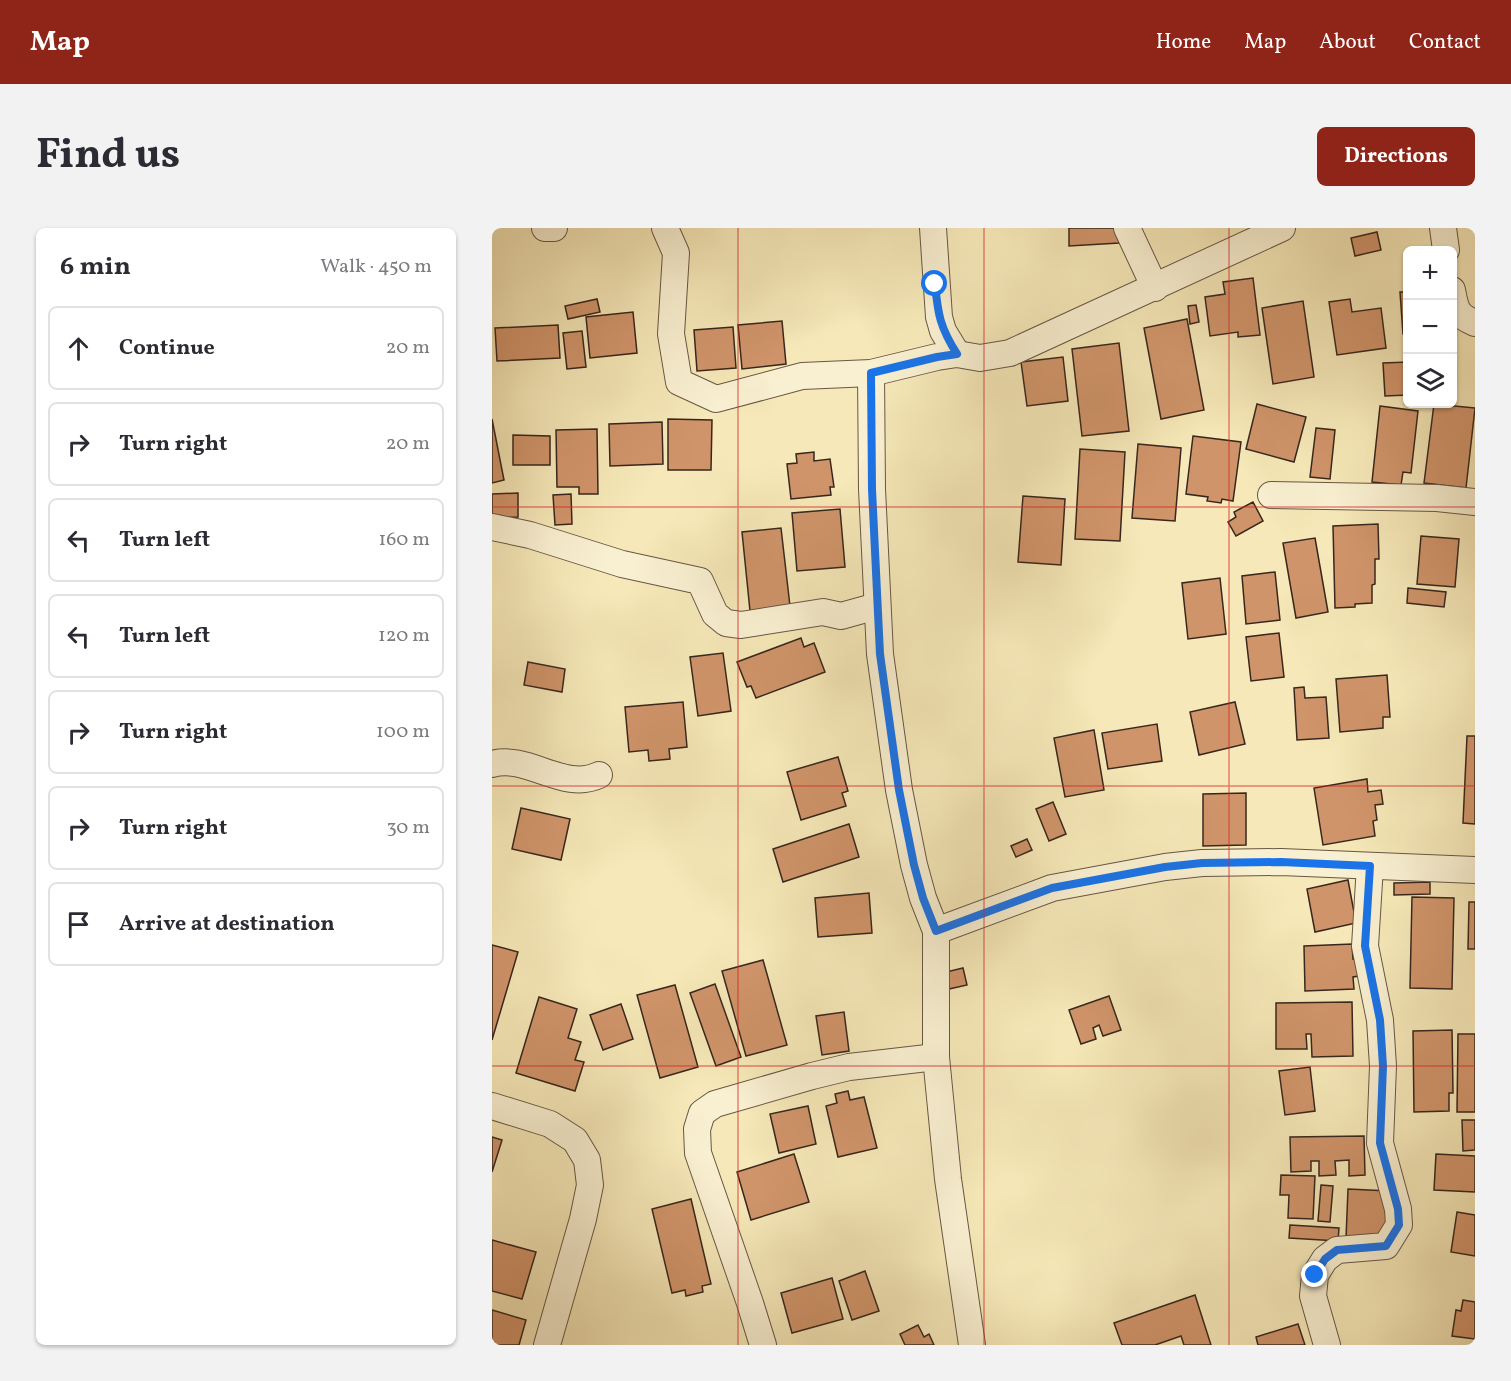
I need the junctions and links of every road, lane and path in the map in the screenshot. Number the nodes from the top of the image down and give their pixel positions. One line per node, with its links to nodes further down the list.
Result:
1 (544, 228): 2 (street)
2 (554, 228)
3 (665, 228): 13 (street)
4 (933, 228): 12 (street)
5 (1127, 228): 9 (street)
6 (1282, 228): 9 (street)
7 (1443, 228): 8 (street)
8 (1445, 246)
9 (1155, 288): 12 (street)
10 (1454, 300): 11 (street)
11 (1475, 323)
12 (957, 354): 13 (street)
13 (871, 373): 17 (street)
14 (1271, 495): 15 (street)
15 (1475, 502)
16 (492, 526): 17 (street)
17 (878, 606): 22 (street)
18 (492, 764): 19 (street)
19 (599, 775)
20 (1370, 866): 21 (street); 22 (street); 28 (street)
21 (1475, 870)
22 (936, 931): 23 (street)
23 (936, 1057): 26 (street); 27 (street)
24 (492, 1106): 25 (street)
25 (547, 1345)
26 (763, 1345)
27 (972, 1345)
28 (1328, 1345)

